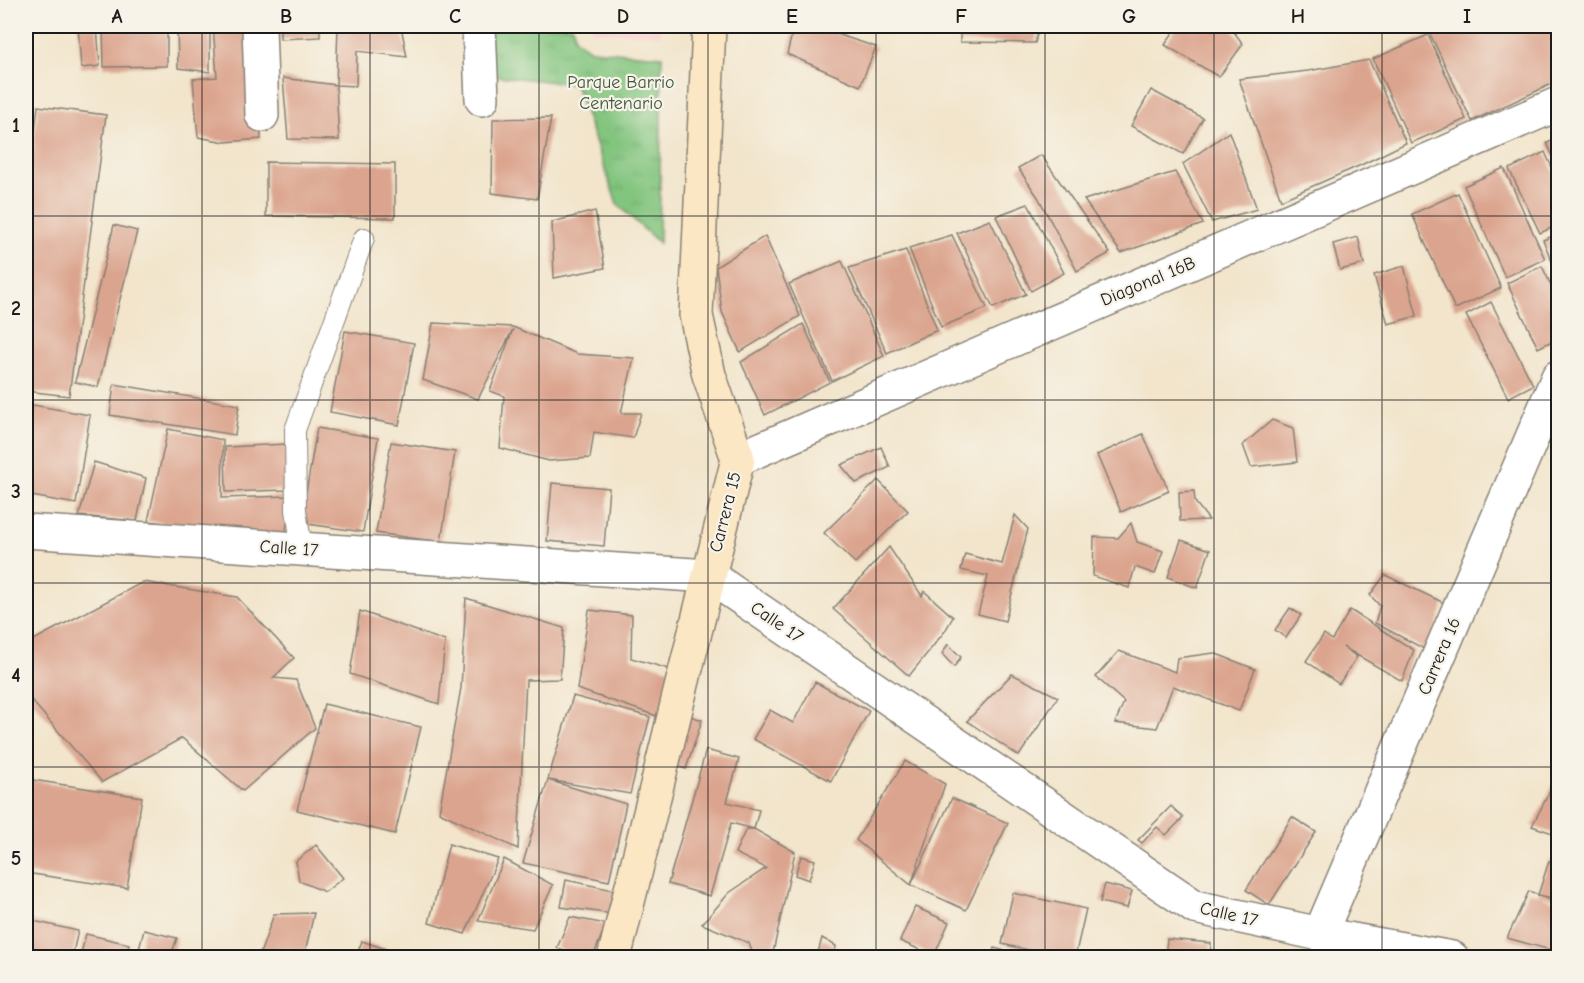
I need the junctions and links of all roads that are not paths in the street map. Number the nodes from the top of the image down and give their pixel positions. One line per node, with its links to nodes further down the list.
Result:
1 (259, 26): 6 (street)
2 (479, 26): 4 (street)
3 (709, 26): 9 (street, Carrera 15)
4 (482, 99)
5 (1558, 104): 9 (street, Diagonal 16B)
6 (262, 115)
7 (364, 238): 11 (lane)
8 (1558, 377): 13 (street, Carrera 16)
9 (738, 459): 12 (street, Carrera 15)
10 (26, 531): 11 (street, Calle 17)
11 (303, 549): 12 (street, Calle 17)
12 (709, 576): 13 (street, Calle 17); 14 (street, Carrera 15)
13 (1320, 934): 15 (street, Calle 17)
14 (614, 957)
15 (1452, 957)

